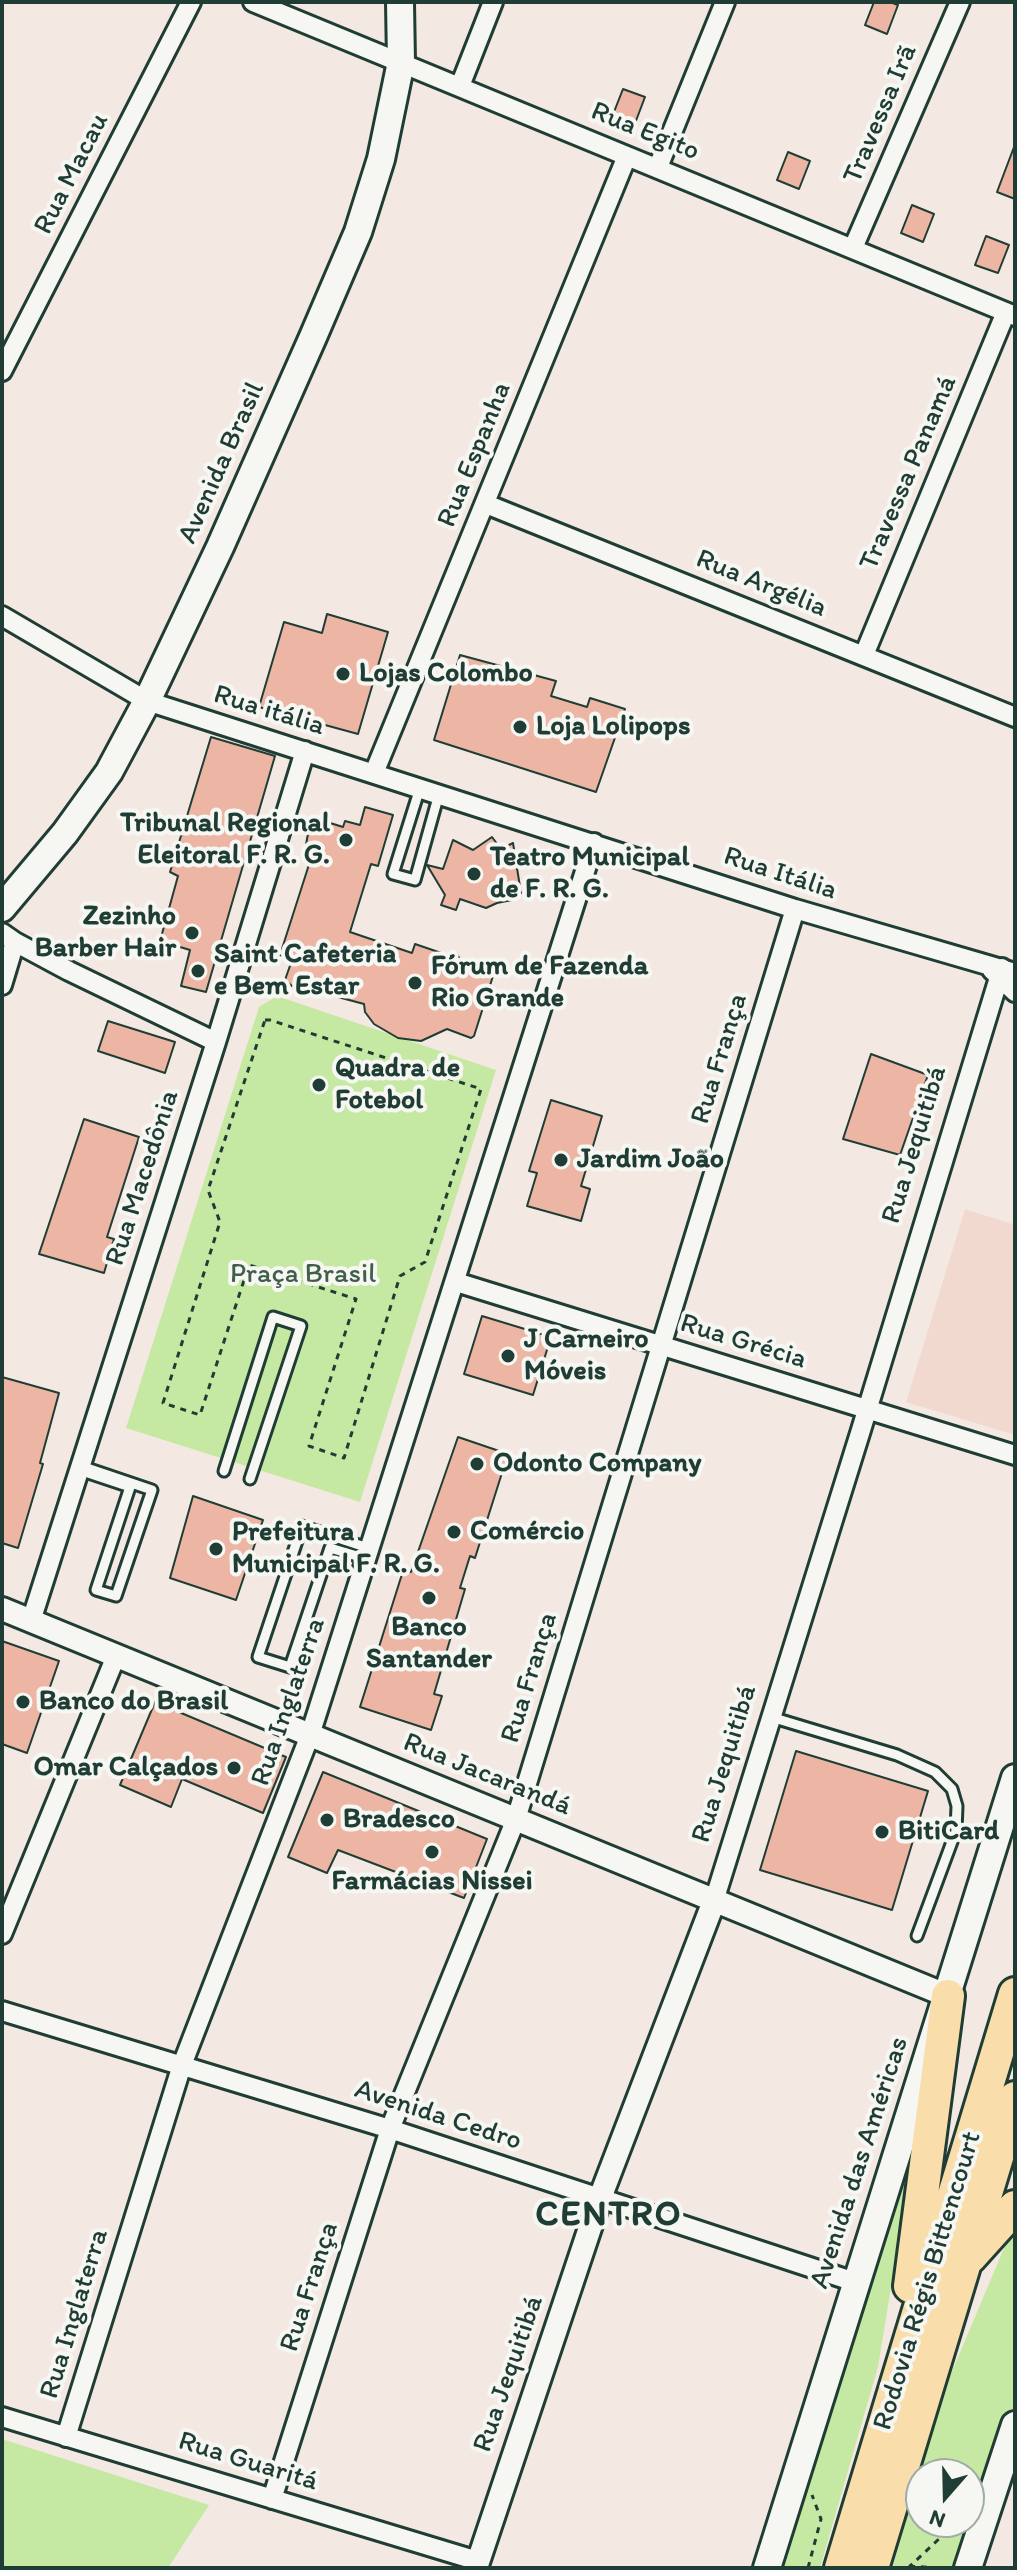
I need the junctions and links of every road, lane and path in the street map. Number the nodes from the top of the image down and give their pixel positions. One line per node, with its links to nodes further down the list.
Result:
1 (191, 2): 13 (street, Rua Macau)
2 (253, 2): 7 (street, Rua Egito)
3 (400, 2): 7 (main road, Avenida Brasil)
4 (493, 2): 8 (street)
5 (725, 2): 10 (street)
6 (960, 2): 11 (street, Travessa Irã)
7 (401, 62): 8 (street, Rua Egito); 17 (main road, Avenida Brasil)
8 (460, 86): 9 (street, Rua Egito)
9 (627, 156): 10 (street, Rua Egito); 14 (street, Rua Espanha)
10 (658, 167): 11 (street, Rua Egito)
11 (853, 248): 12 (street, Rua Egito)
12 (1010, 314): 16 (street, Travessa Panamá)
13 (4, 361)
14 (486, 504): 16 (street, Rua Argélia); 20 (street, Rua Espanha)
15 (2, 616): 17 (street, Rua itália)
16 (864, 655): 18 (street, Rua Argélia)
17 (147, 701): 19 (street, Rua itália); 24 (main road, Avenida Brasil)
18 (1015, 717)
19 (305, 751): 20 (street, Rua itália); 30 (street, Rua Macedônia)
20 (374, 773): 21 (street, Rua Itália)
21 (420, 788): 22 (street, Rua Itália); 22 (lane)
22 (439, 794): 23 (street, Rua Itália)
23 (594, 843): 25 (street, Rua Itália); 32 (street, Rua Inglaterra)
24 (2, 908)
25 (795, 909): 27 (street, Rua Itália); 33 (street, Rua França)
26 (8, 938): 28 (street); 30 (street)
27 (1001, 971): 29 (street, Rua Itália); 34 (street, Rua Jequitibá)
28 (2, 985)
29 (1015, 992)
30 (216, 1042): 36 (street, Rua Macedônia)
31 (481, 1089): 31 (path)
32 (456, 1282): 33 (street, Rua Grécia); 39 (street, Rua Inglaterra)
33 (662, 1347): 34 (street, Rua Grécia); 46 (street, Rua França)
34 (868, 1409): 35 (street, Rua Grécia); 43 (street, Rua Jequitibá)
35 (1015, 1455)
36 (80, 1468): 36 (lane); 41 (street, Rua Macedônia)
37 (224, 1471): 38 (lane)
38 (250, 1479)
39 (369, 1554): 39 (lane); 44 (street, Rua Inglaterra)
40 (2, 1609): 41 (street, Rua Jacarandá)
41 (31, 1621): 42 (street, Rua Jacarandá)
42 (116, 1656): 44 (street, Rua Jacarandá); 48 (street)
43 (771, 1717): 47 (street, Rua Jequitibá); 49 (lane)
44 (310, 1735): 46 (street, Rua Jacarandá); 53 (street, Rua Inglaterra)
45 (1015, 1778): 51 (main road, Avenida das Américas)
46 (516, 1819): 47 (street, Rua Jacarandá); 55 (street, Rua França)
47 (714, 1901): 51 (street, Rua Jacarandá); 56 (street, Rua Jequitibá)
48 (2, 1934)
49 (917, 1936)
50 (1015, 1994): 60 (highway, Rodovia Régis Bittencourt)
51 (948, 1996): 59 (main road, Avenida das Américas); 60 (highway)
52 (2, 2011): 53 (street, Avenida Cedro)
53 (182, 2065): 55 (street, Avenida Cedro); 63 (street, Rua Inglaterra)
54 (1015, 2098): 58 (highway, Rodovia Régis Bittencourt)
55 (390, 2129): 56 (street, Avenida Cedro); 65 (street, Rua França)
56 (600, 2198): 59 (street, Avenida Cedro); 67 (street, Rua Jequitibá)
57 (1015, 2207): 58 (highway)
58 (963, 2265): 72 (highway, Rodovia Régis Bittencourt)
59 (855, 2282): 64 (main road, Avenida das Américas)
60 (898, 2380): 71 (highway, Rodovia Régis Bittencourt)
61 (2, 2417): 63 (street, Rua Guaritá)
62 (1015, 2425): 74 (main road)
63 (66, 2437): 65 (street, Rua Guaritá)
64 (794, 2480): 69 (main road, Avenida das Américas); 70 (path)
65 (272, 2499): 67 (street, Rua Guaritá)
66 (940, 2538): 68 (path)
67 (477, 2564)
68 (908, 2567): 73 (path)
69 (767, 2568)
70 (808, 2568)
71 (841, 2568)
72 (872, 2568)
73 (937, 2568)
74 (968, 2568)

